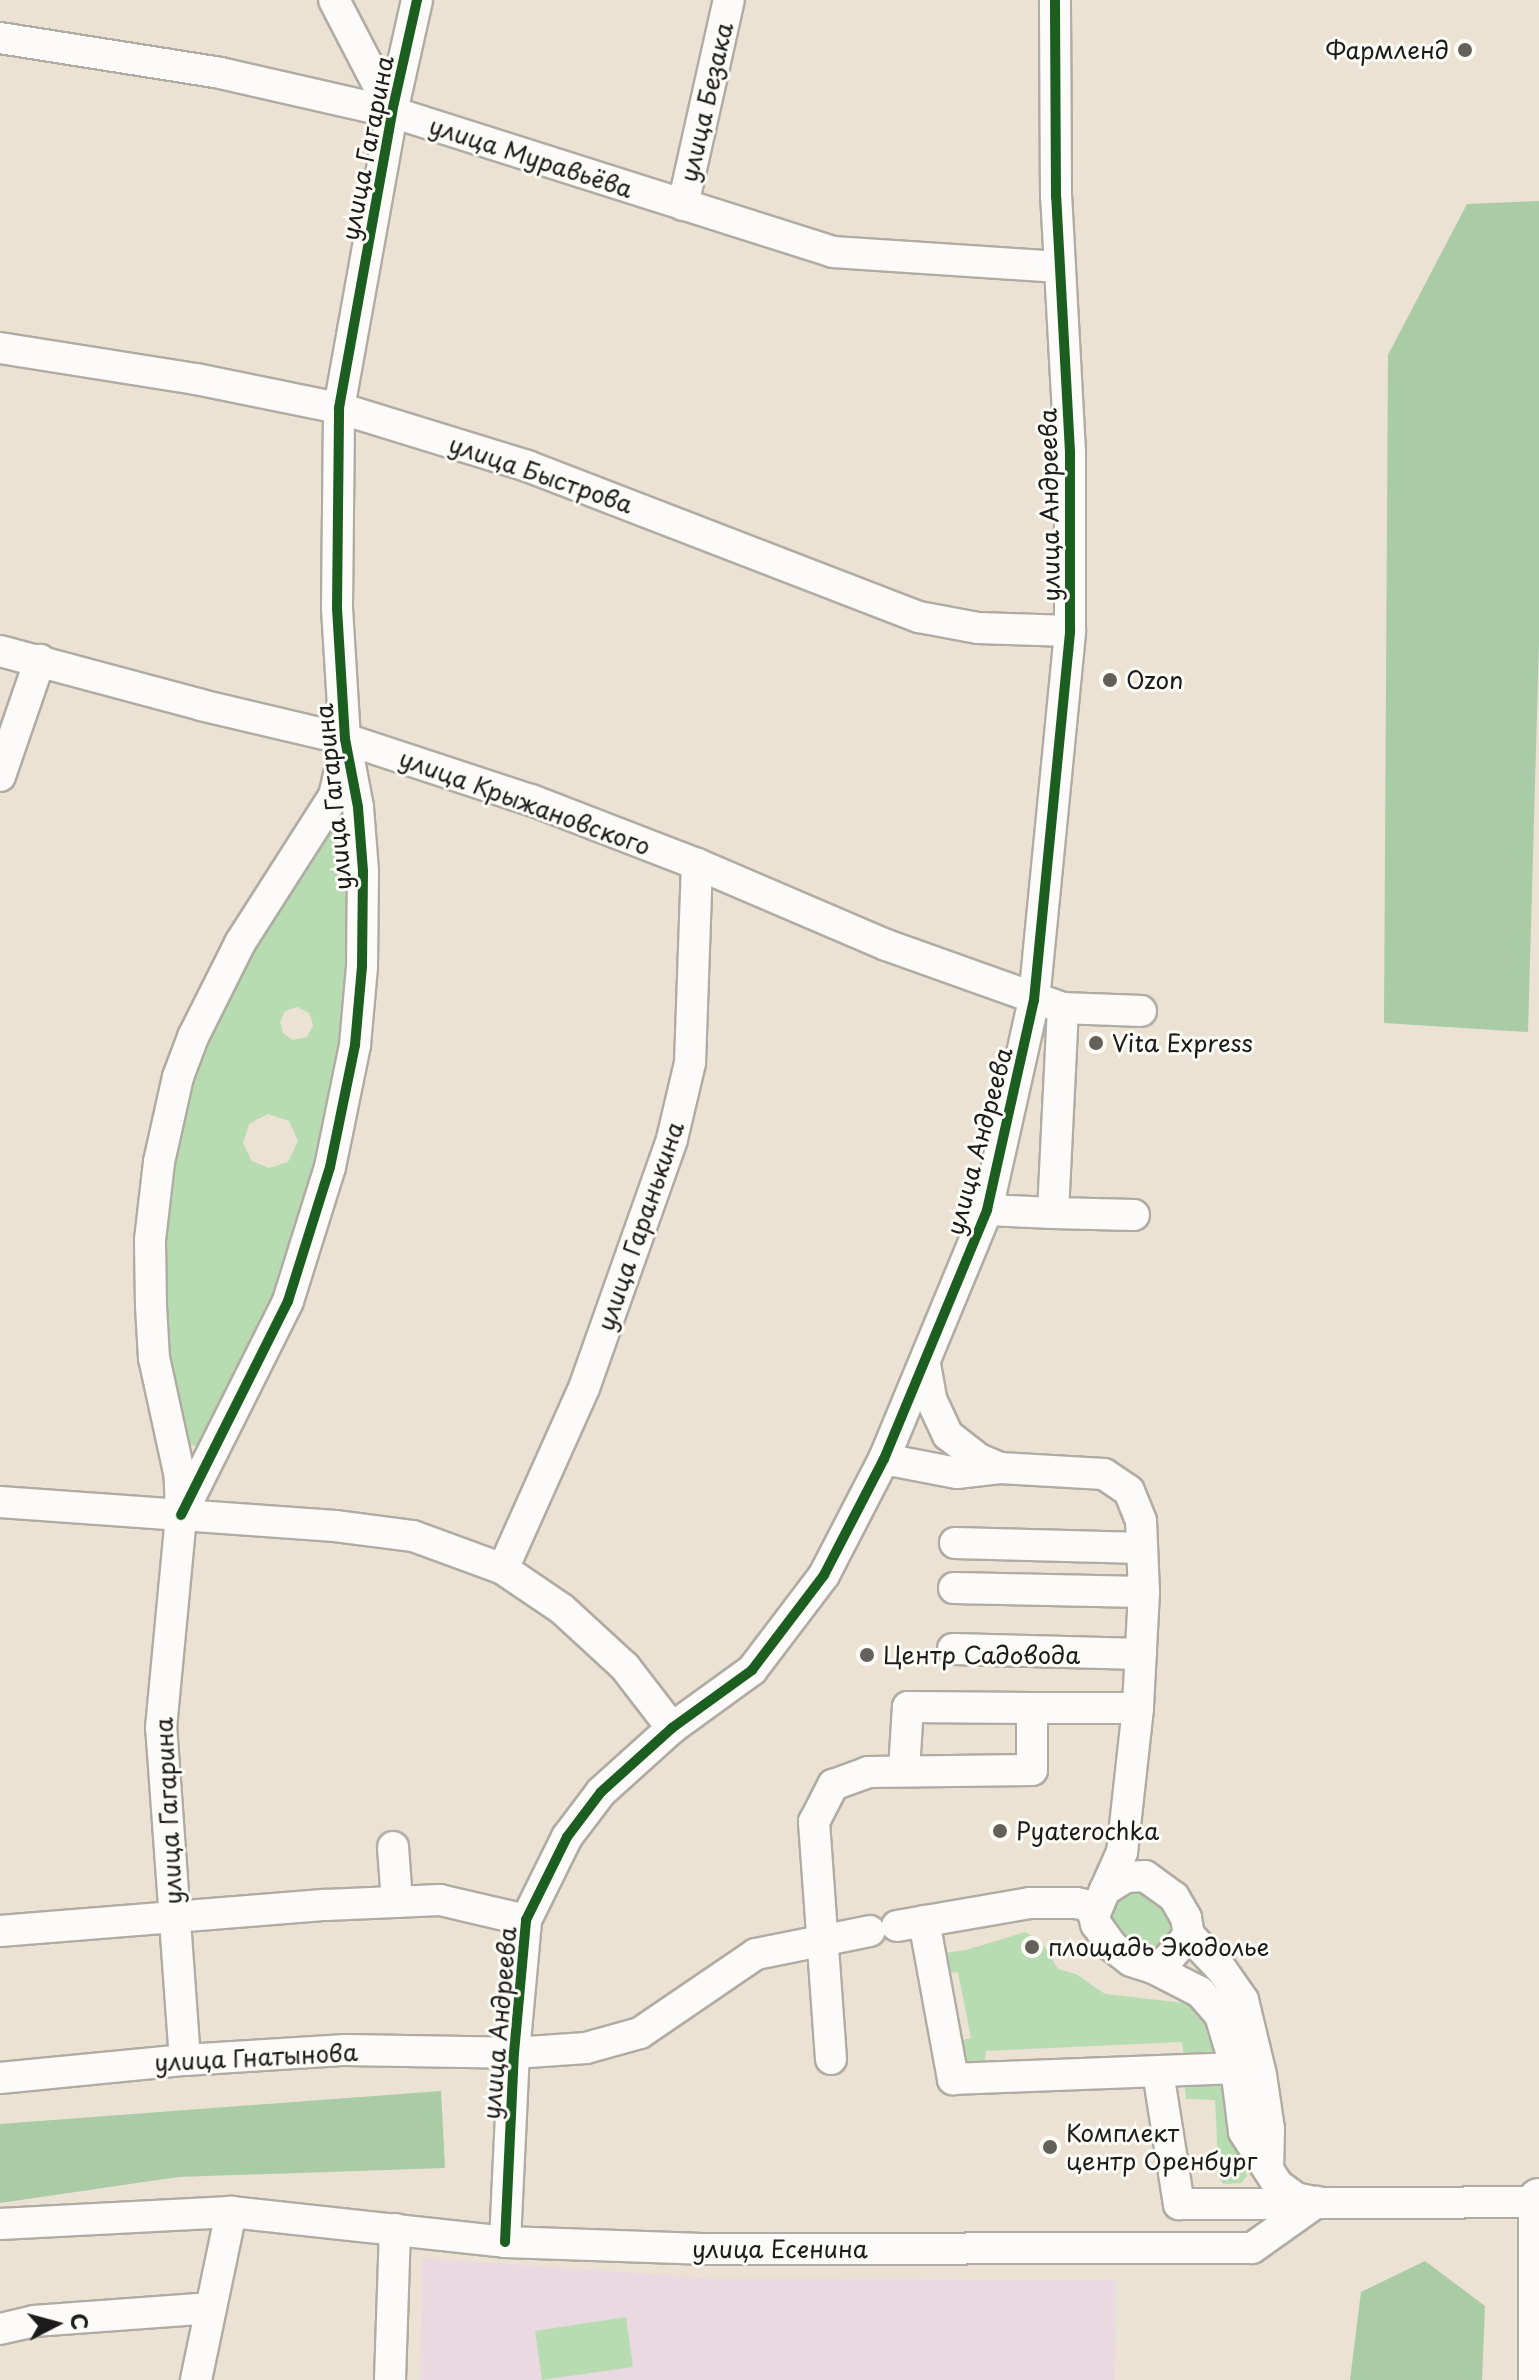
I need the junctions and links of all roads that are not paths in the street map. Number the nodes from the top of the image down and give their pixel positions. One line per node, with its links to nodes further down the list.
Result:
1 (334, 0): 6 (street, улица Гагарина)
2 (417, 0): 6 (street, улица Гагарина)
3 (729, 0): 7 (street, улица Безака)
4 (1055, 0): 8 (street, улица Андреева)
5 (0, 38): 6 (street, улица Муравьёва)
6 (392, 112): 7 (street, улица Муравьёва); 10 (street, улица Гагарина)
7 (683, 205): 8 (street, улица Муравьёва)
8 (1060, 267): 11 (street, улица Андреева)
9 (0, 348): 10 (street, улица Быстрова)
10 (339, 408): 11 (street, улица Быстрова); 14 (street, улица Гагарина)
11 (1070, 631): 17 (street, улица Андреева)
12 (0, 651): 13 (street, улица Крыжановского)
13 (40, 660): 14 (street, улица Крыжановского); 15 (street)
14 (345, 739): 16 (street, улица Крыжановского); 26 (street, улица Гагарина); 26 (street, улица Гагарина)
15 (0, 776)
16 (697, 864): 17 (street, улица Крыжановского); 29 (street, улица Гаранькина)
17 (1049, 1004): 18 (street, улица Крыжановского); 19 (street, улица Андреева); 20 (street)
18 (1141, 1011)
19 (987, 1210): 20 (street); 22 (street, улица Андреева)
20 (1053, 1213): 21 (street)
21 (1134, 1215)
22 (925, 1364): 23 (street, улица Андреева); 24 (street)
23 (884, 1459): 24 (street); 36 (street, улица Андреева)
24 (1000, 1468): 28 (street)
25 (0, 1502): 26 (street)
26 (181, 1515): 29 (street); 43 (street, улица Гагарина)
27 (955, 1543): 28 (street)
28 (1142, 1548): 31 (street)
29 (503, 1569): 36 (street)
30 (954, 1588): 31 (street)
31 (1144, 1592): 33 (street)
32 (953, 1649): 33 (street)
33 (1141, 1654): 35 (street)
34 (1032, 1708): 35 (street); 37 (street); 37 (street)
35 (1138, 1708): 38 (street)
36 (672, 1728): 44 (street, улица Андреева)
37 (904, 1770): 48 (street)
38 (1128, 1808): 40 (street); 41 (street)
39 (393, 1847): 42 (street)
40 (1162, 1885): 41 (street); 47 (street)
41 (1100, 1898): 45 (street, улица Гнатынова); 49 (street)
42 (397, 1902): 43 (street); 44 (street)
43 (174, 1916): 46 (street); 52 (street, улица Гагарина)
44 (526, 1920): 50 (street, улица Андреева)
45 (897, 1926): 48 (street, улица Гнатынова); 54 (street)
46 (0, 1931)
47 (1189, 1935): 49 (street); 56 (street)
48 (822, 1940): 50 (street, улица Гнатынова); 51 (street)
49 (1153, 1968): 53 (street)
50 (514, 2053): 52 (street, улица Гнатынова); 62 (street, улица Андреева)
51 (831, 2059)
52 (185, 2060): 55 (street, улица Гнатынова)
53 (1236, 2068): 54 (street); 56 (street)
54 (1158, 2072): 58 (street)
55 (0, 2078)
56 (1268, 2169): 58 (street)
57 (1539, 2200): 58 (street); 67 (main road)
58 (1317, 2202): 62 (street, улица Есенина)
59 (231, 2212): 60 (street, улица Есенина); 61 (street, улица Есенина); 63 (street)
60 (0, 2224)
61 (395, 2229): 62 (street, улица Есенина); 66 (street)
62 (505, 2242)
63 (209, 2308): 64 (street); 65 (street)
64 (0, 2329)
65 (196, 2380)
66 (390, 2380)
67 (1539, 2380)

